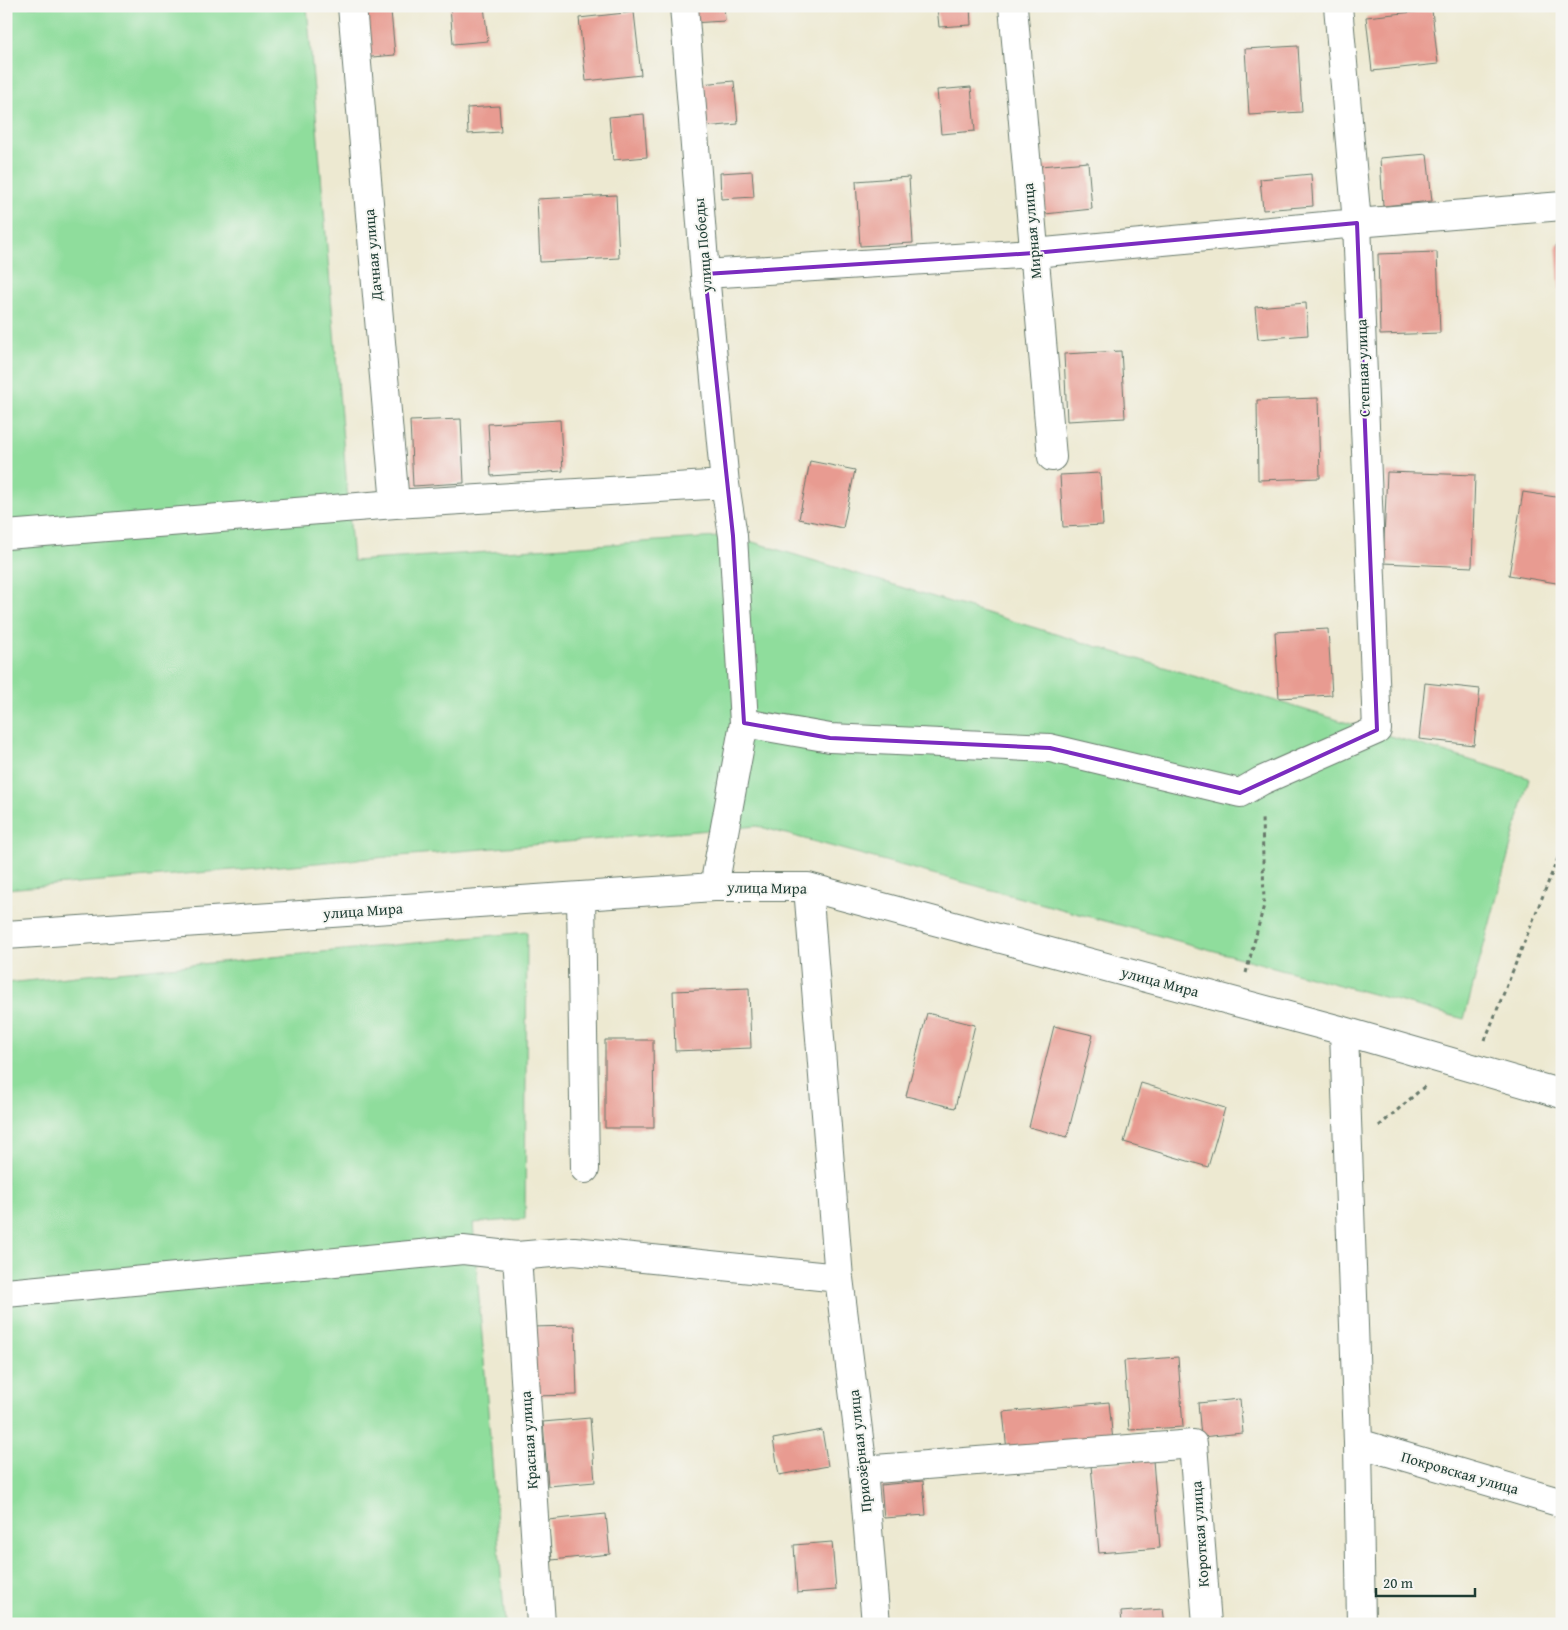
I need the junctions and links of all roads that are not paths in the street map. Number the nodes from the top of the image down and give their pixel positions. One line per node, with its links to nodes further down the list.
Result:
1 (352, 6): 11 (street, Дачная улица)
2 (684, 6): 8 (street, улица Победы)
3 (1013, 6): 7 (street, Мирная улица)
4 (1338, 6): 6 (street, Степная улица)
5 (1562, 206): 6 (street)
6 (1357, 223): 7 (street); 13 (street, Степная улица)
7 (1034, 253): 8 (street); 9 (street, Мирная улица)
8 (704, 274): 10 (street, улица Победы)
9 (1052, 457)
10 (725, 484): 11 (street); 13 (street, улица Победы)
11 (395, 504): 12 (street)
12 (6, 536)
13 (744, 723): 14 (street, улица Победы)
14 (714, 887): 15 (street, улица Мира); 16 (street, улица Мира)
15 (808, 887): 18 (street, улица Мира); 22 (street, Приозёрная улица)
16 (581, 896): 17 (street, улица Мира); 20 (street)
17 (6, 935)
18 (1344, 1031): 19 (street, улица Мира); 24 (street)
19 (1562, 1094)
20 (585, 1169)
21 (517, 1256): 22 (street); 23 (street); 27 (street, Красная улица)
22 (839, 1278): 25 (street, Приозёрная улица)
23 (6, 1293)
24 (1358, 1443): 26 (street, Покровская улица); 30 (street)
25 (863, 1470): 28 (street, Приозёрная улица); 29 (street, Короткая улица)
26 (1562, 1503)
27 (542, 1624)
28 (876, 1624)
29 (1207, 1624)
30 (1361, 1624)

